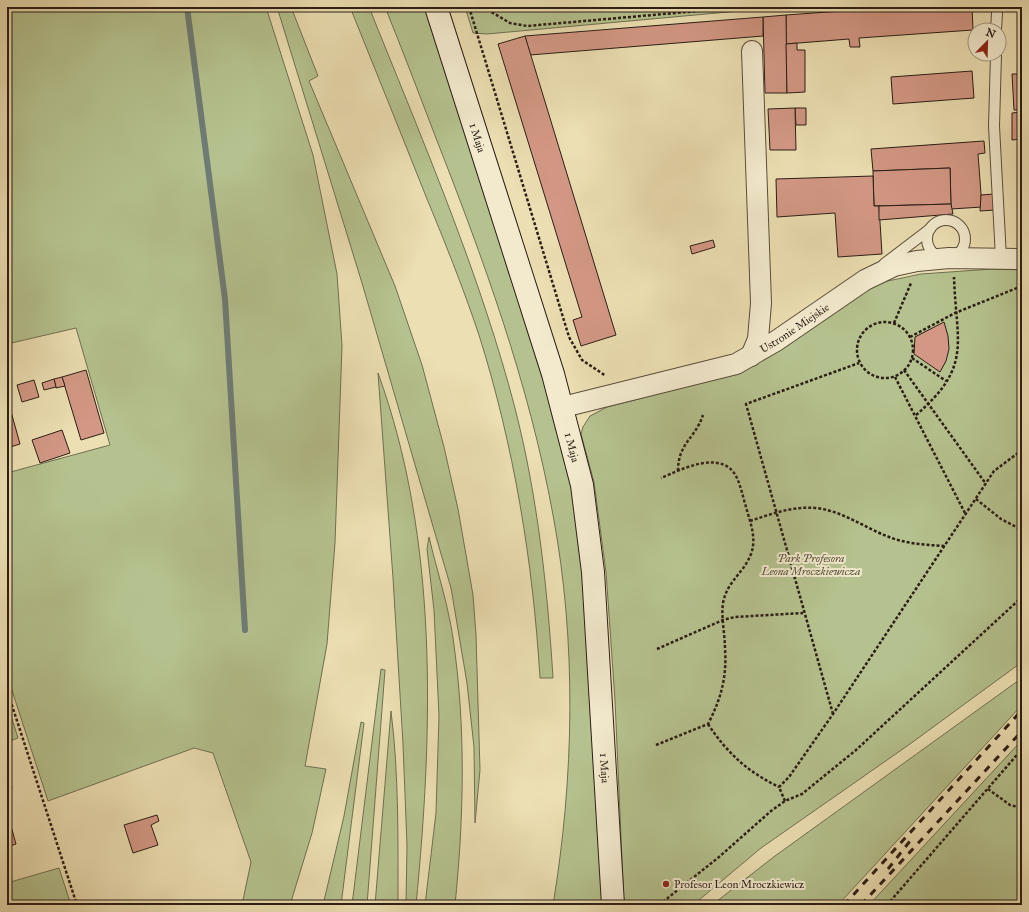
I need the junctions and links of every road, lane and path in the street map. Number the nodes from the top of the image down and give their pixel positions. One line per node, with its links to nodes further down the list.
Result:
1 (436, 7): 27 (street, 1 Maja)
2 (469, 7): 25 (path)
3 (483, 7): 4 (path)
4 (744, 7)
5 (997, 14): 6 (lane)
6 (996, 22)
7 (752, 51): 19 (street)
8 (996, 62): 11 (lane)
9 (930, 229): 10 (lane); 10 (lane); 14 (lane)
10 (949, 258): 11 (street, Ustronie Miejskie); 13 (street, Ustronie Miejskie); 16 (path)
11 (1002, 258): 12 (street, Ustronie Miejskie)
12 (1022, 259)
13 (920, 261): 14 (street, Ustronie Miejskie); 17 (path)
14 (856, 285): 19 (street, Ustronie Miejskie)
15 (1022, 286): 16 (path)
16 (955, 313): 18 (path); 24 (path)
17 (894, 324): 18 (path); 21 (path)
18 (910, 337): 22 (path)
19 (751, 356): 25 (street, Ustronie Miejskie)
20 (912, 358): 24 (path)
21 (859, 363): 23 (path); 35 (path)
22 (904, 370): 23 (path); 26 (path)
23 (895, 377): 29 (path)
24 (946, 382): 26 (path)
25 (618, 393): 27 (street, Ustronie Miejskie)
26 (929, 403): 29 (path); 33 (path)
27 (563, 407): 54 (street, 1 Maja)
28 (703, 415): 31 (path)
29 (916, 415): 36 (path)
30 (1022, 450): 33 (path)
31 (678, 471): 32 (path); 37 (path)
32 (661, 478)
33 (986, 484): 34 (path)
34 (976, 499): 36 (path); 38 (path)
35 (776, 512): 37 (path); 39 (path); 41 (path)
36 (966, 515): 39 (path)
37 (750, 521): 42 (path)
38 (1022, 530)
39 (946, 546): 45 (path)
40 (1022, 597): 51 (path)
41 (803, 613): 42 (path); 45 (path)
42 (723, 620): 43 (path); 46 (path)
43 (657, 649)
44 (7, 690): 53 (path)
45 (833, 714): 49 (path)
46 (708, 724): 47 (path); 49 (path)
47 (656, 745)
48 (1022, 749): 50 (path)
49 (779, 787): 51 (path)
50 (988, 789): 52 (path); 56 (path)
51 (785, 801): 55 (path)
52 (1022, 808)
53 (77, 905)
54 (613, 905)
55 (659, 905)
56 (886, 905)

